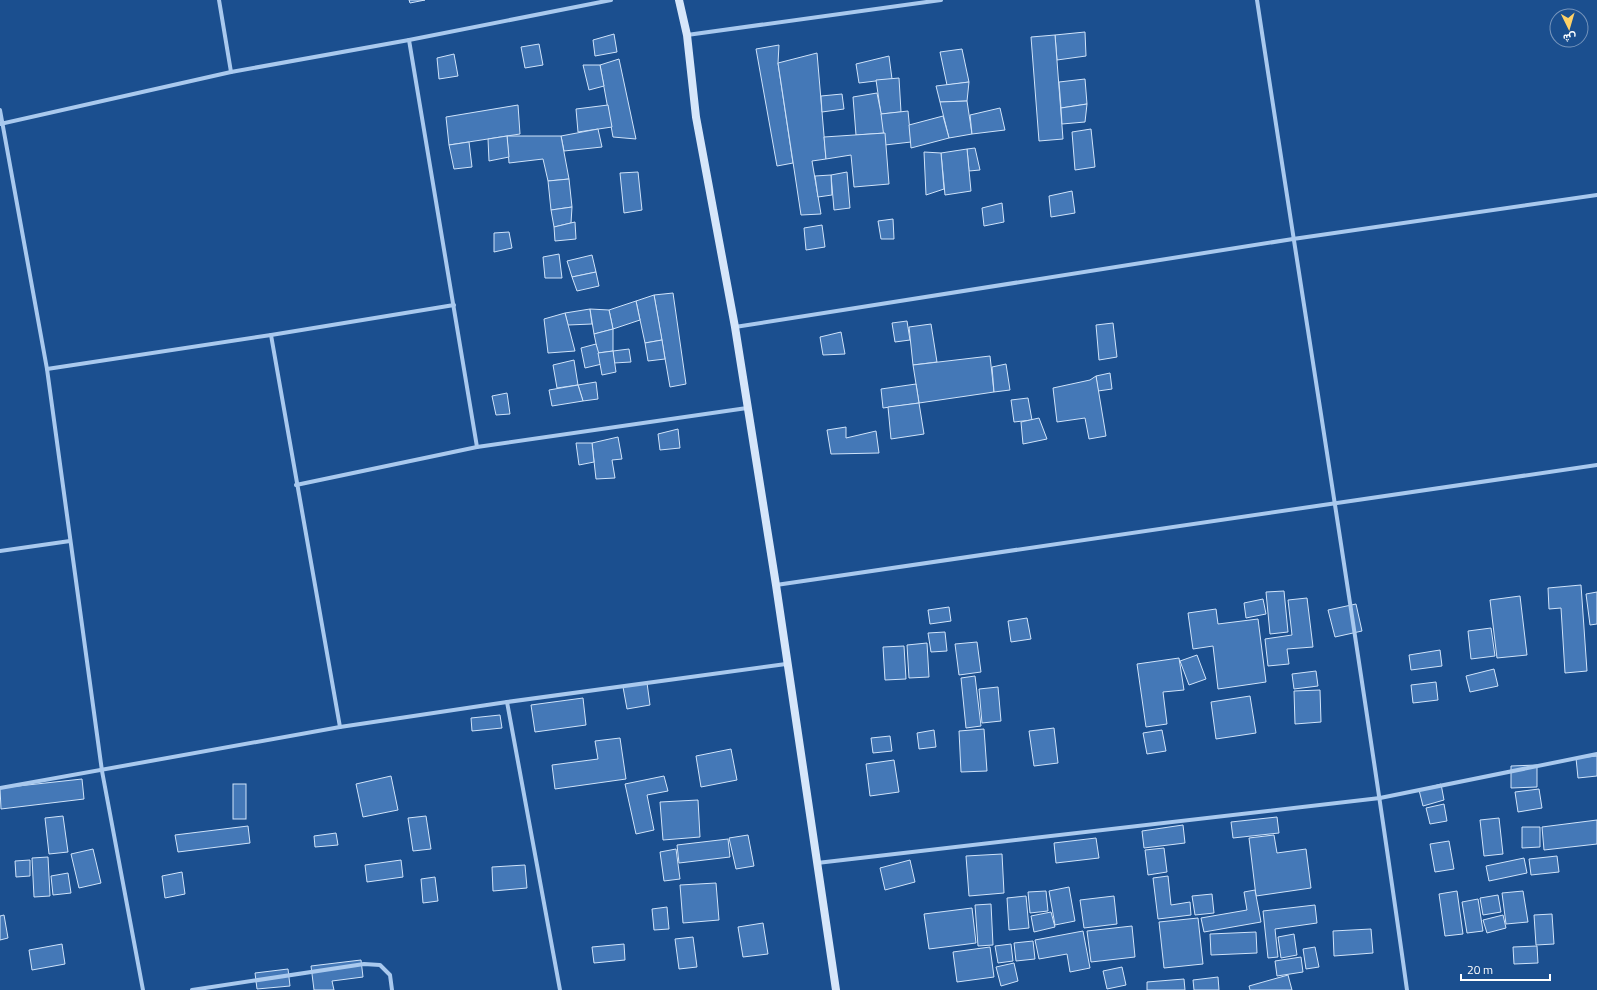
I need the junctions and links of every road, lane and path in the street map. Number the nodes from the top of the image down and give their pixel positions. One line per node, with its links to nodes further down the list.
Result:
1 (219, 0): 8 (street)
2 (611, 0): 7 (street)
3 (680, 0): 6 (main road)
4 (941, 0): 6 (street)
5 (1258, 0): 12 (street)
6 (687, 35): 14 (main road)
7 (409, 40): 8 (street); 13 (street)
8 (231, 72): 10 (street)
9 (0, 110): 10 (street)
10 (1, 124): 16 (street)
11 (1597, 195): 12 (street)
12 (1293, 239): 14 (street); 21 (street)
13 (454, 305): 15 (street); 18 (street)
14 (735, 327): 17 (main road)
15 (271, 335): 16 (street); 20 (street)
16 (47, 369): 22 (street)
17 (747, 408): 18 (street); 24 (main road)
18 (477, 447): 20 (street)
19 (1597, 465): 21 (street)
20 (296, 485): 27 (street)
21 (1334, 503): 24 (street); 31 (street)
22 (70, 541): 23 (street); 29 (street)
23 (0, 551)
24 (776, 585): 25 (main road)
25 (786, 664): 26 (street); 32 (main road)
26 (508, 702): 27 (street); 36 (street)
27 (340, 727): 29 (street)
28 (1597, 754): 31 (street)
29 (102, 770): 30 (street); 33 (street)
30 (0, 788)
31 (1380, 798): 32 (street); 38 (street)
32 (816, 863): 37 (main road)
33 (143, 990)
34 (192, 990): 35 (street)
35 (392, 990)
36 (560, 990)
37 (836, 990)
38 (1407, 990)

